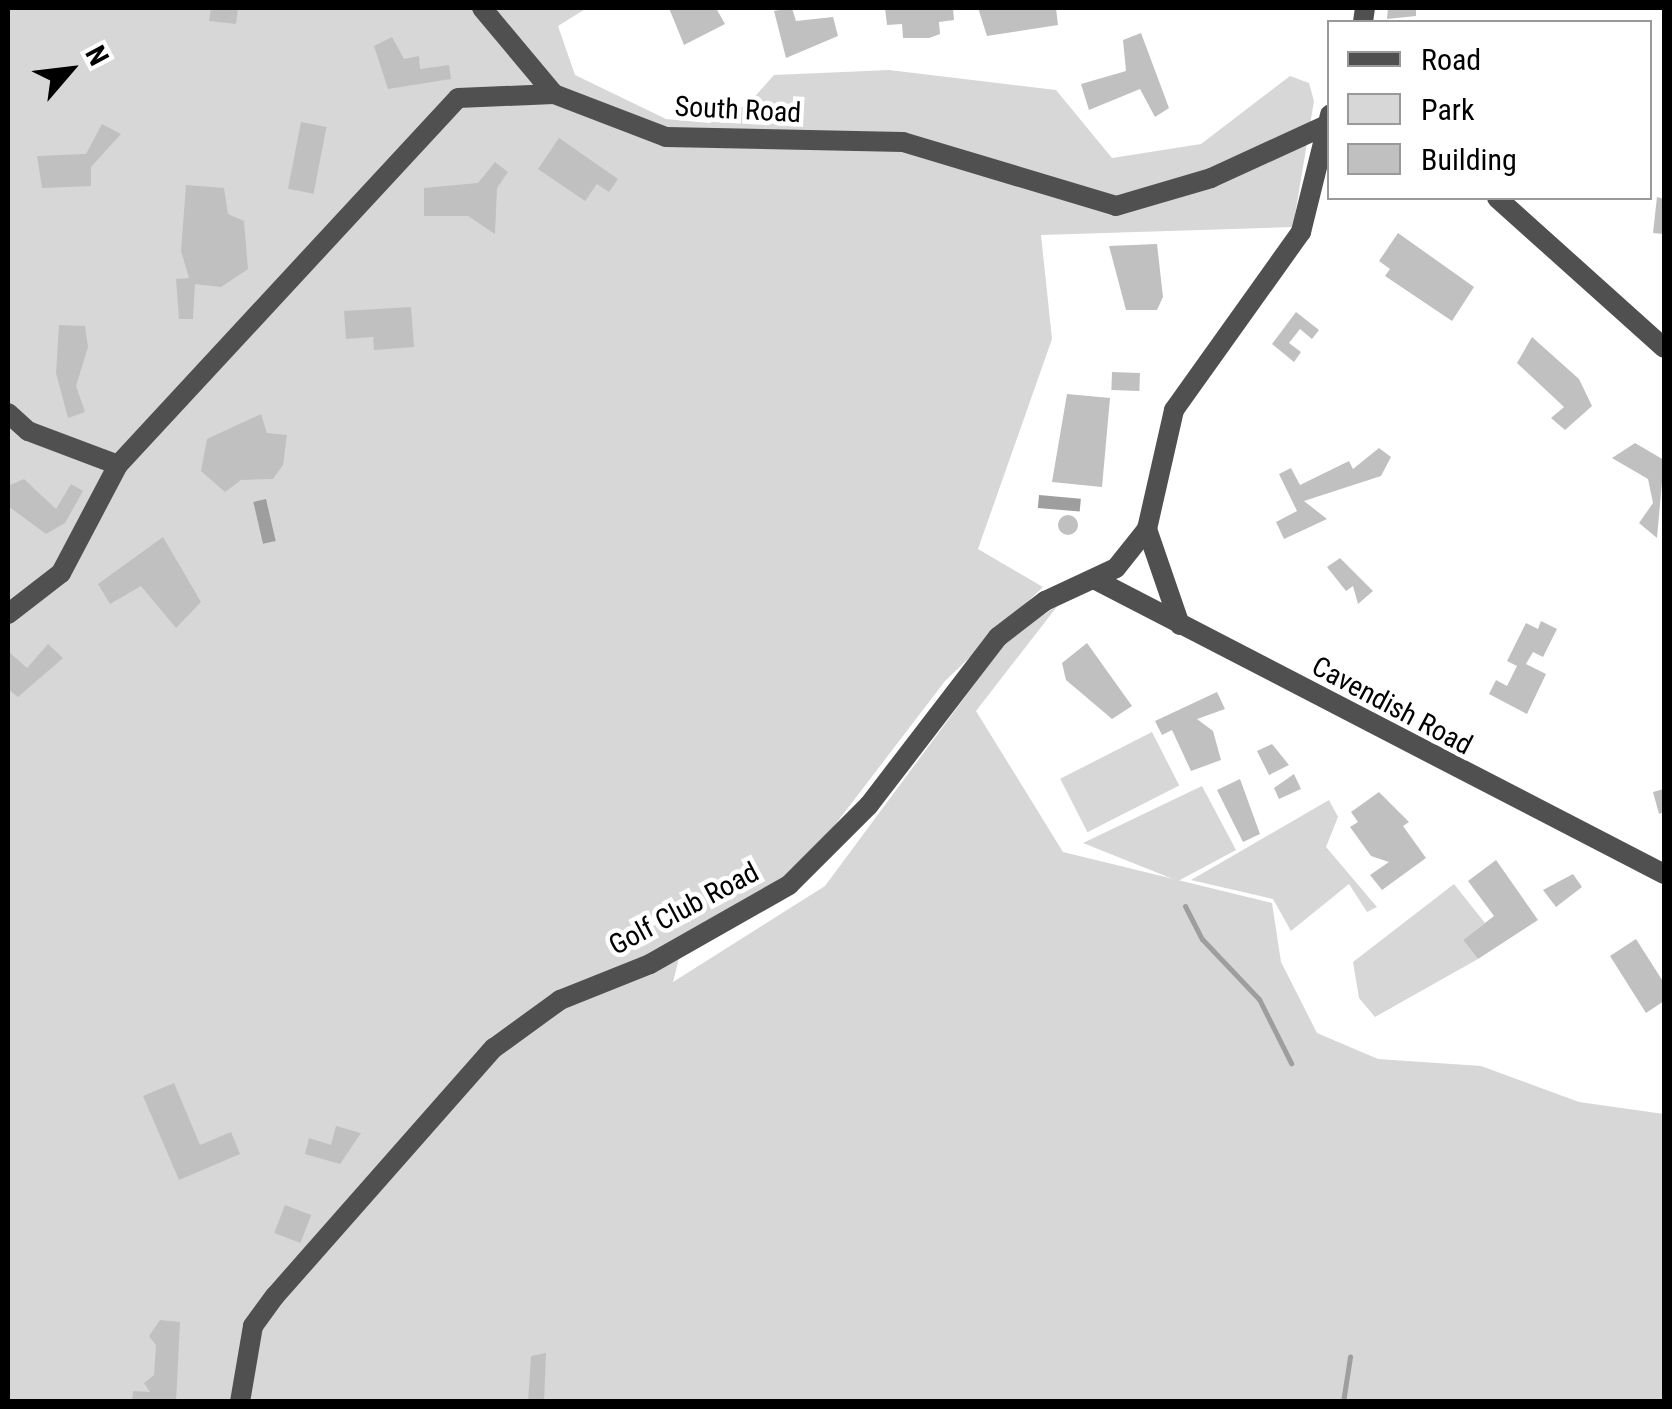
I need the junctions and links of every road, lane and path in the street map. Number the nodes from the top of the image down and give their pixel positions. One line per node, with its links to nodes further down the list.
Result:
1 (482, 8): 2 (street)
2 (554, 94): 3 (street, South Road); 8 (street, South Road)
3 (1327, 120)
4 (1327, 148): 9 (street)
5 (1499, 200): 6 (street)
6 (1664, 348)
7 (8, 412): 8 (street)
8 (118, 464): 11 (street, South Road)
9 (1147, 529): 10 (street, Golf Club Road); 12 (street)
10 (1096, 580): 12 (street, Cavendish Road); 14 (street, Golf Club Road)
11 (8, 614)
12 (1180, 625): 13 (street, Cavendish Road)
13 (1664, 874)
14 (240, 1402)

